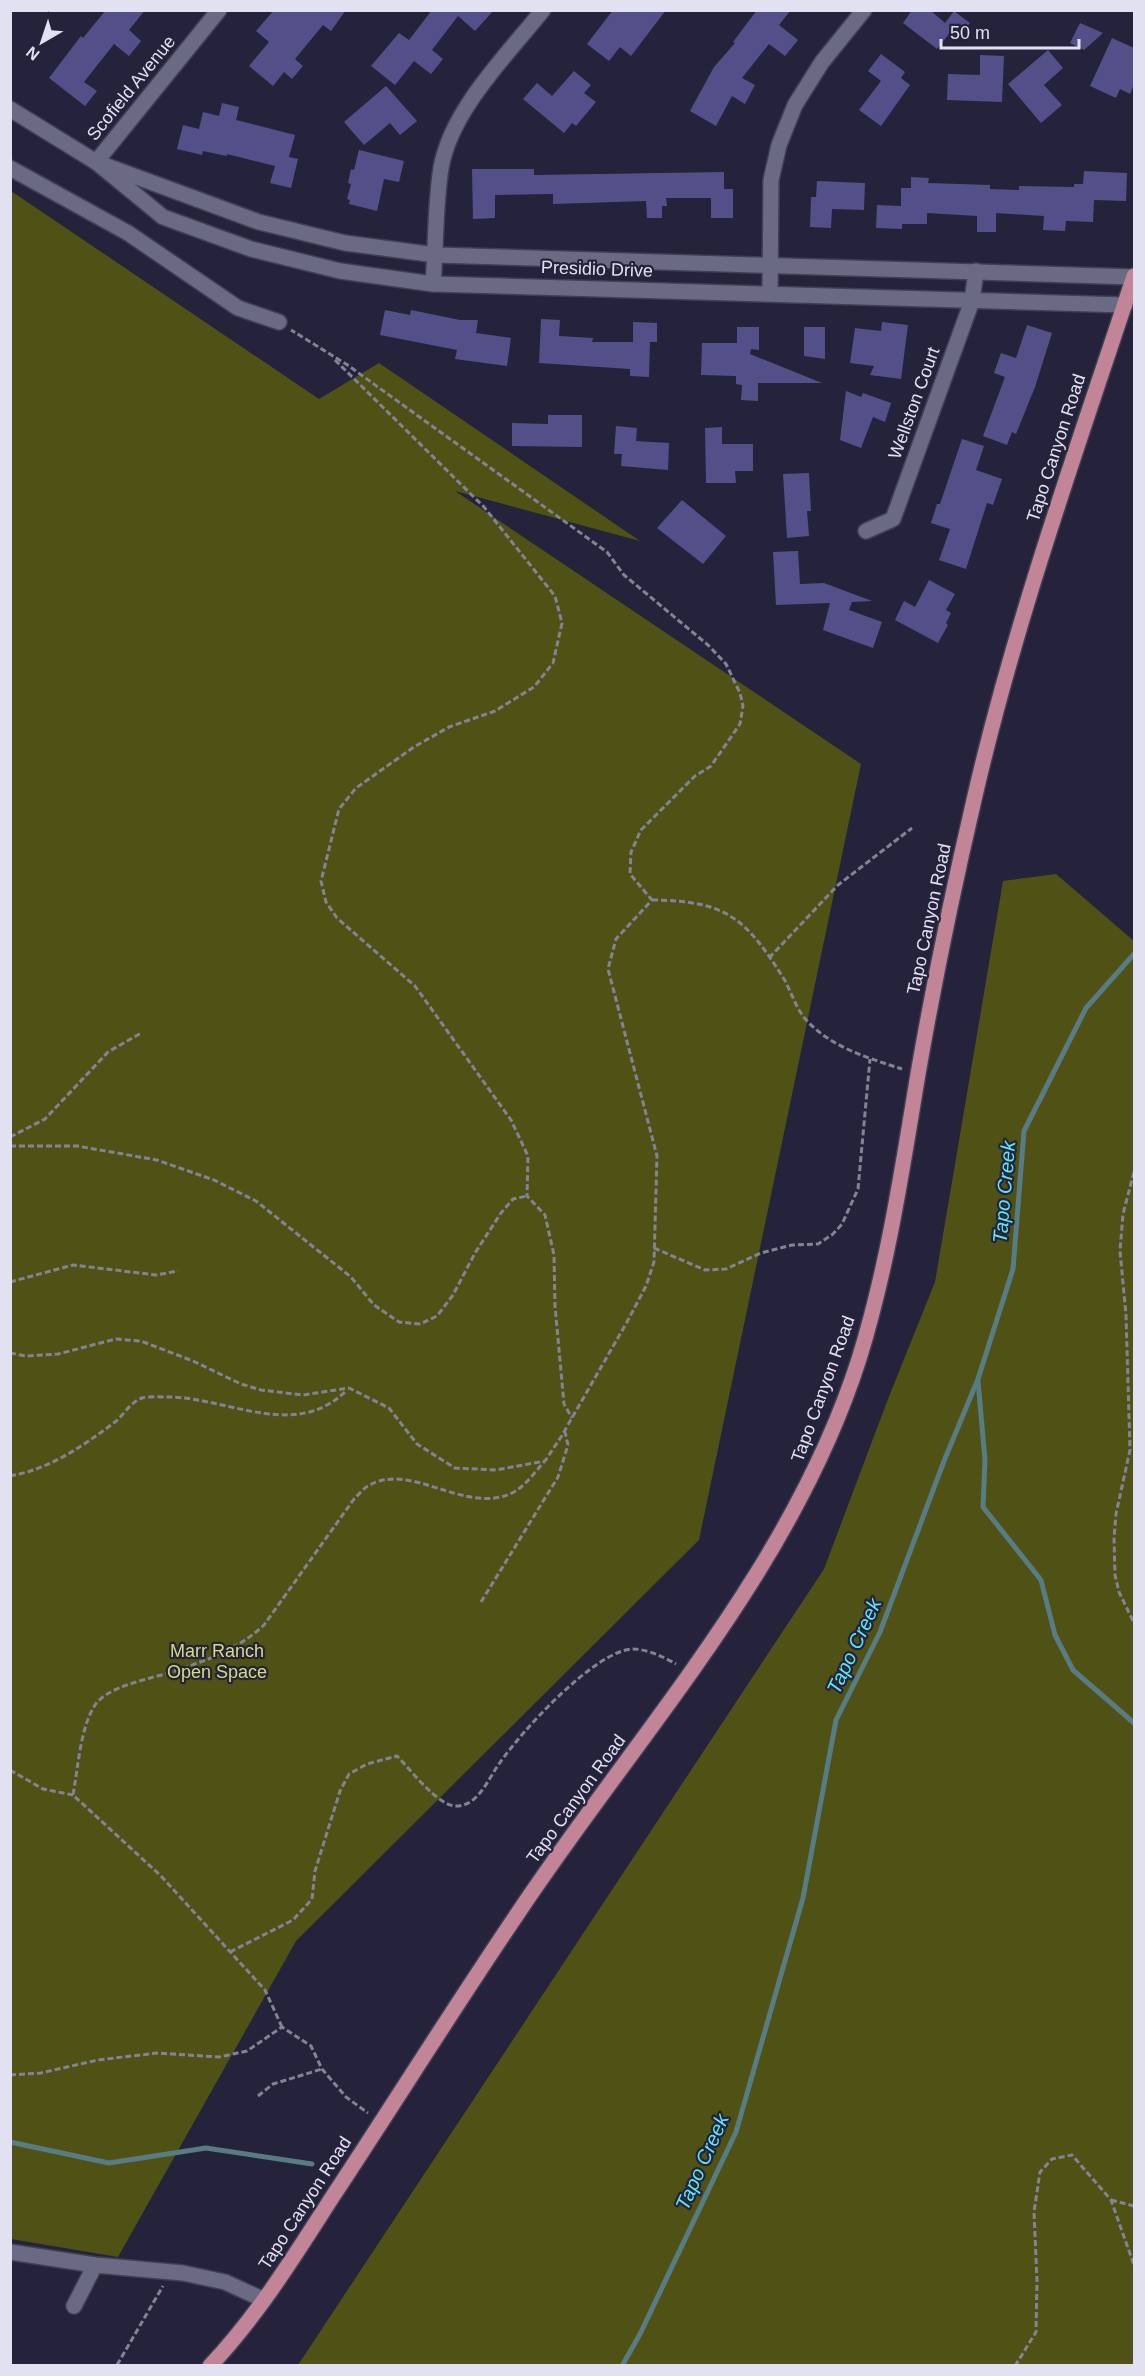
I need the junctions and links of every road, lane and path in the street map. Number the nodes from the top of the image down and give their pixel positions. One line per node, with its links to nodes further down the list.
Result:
1 (219, 10): 5 (street, Scofield Avenue)
2 (543, 10): 7 (street)
3 (864, 10): 8 (street)
4 (10, 109): 5 (street, Presidio Drive)
5 (96, 162): 7 (street, Presidio Drive); 11 (street, Presidio Drive)
6 (10, 168): 15 (street)
7 (436, 255): 8 (street, Presidio Drive); 11 (street)
8 (771, 266): 9 (street, Presidio Drive); 12 (street)
9 (976, 271): 10 (street, Presidio Drive); 13 (street, Wellston Court)
10 (1134, 276): 14 (main road, Tapo Canyon Road)
11 (434, 284): 12 (street, Presidio Drive)
12 (770, 294): 13 (street, Presidio Drive)
13 (972, 301): 14 (street, Presidio Drive); 17 (street, Wellston Court)
14 (1125, 305): 23 (main road, Tapo Canyon Road)
15 (279, 322): 16 (path)
16 (330, 355): 19 (path); 27 (path)
17 (866, 531)
18 (912, 828): 20 (path)
19 (652, 900): 20 (path); 28 (path)
20 (769, 958): 22 (path)
21 (141, 1033): 24 (path)
22 (870, 1059): 23 (path); 28 (path)
23 (918, 1074): 39 (main road, Tapo Canyon Road)
24 (10, 1137)
25 (10, 1146): 27 (path)
26 (1134, 1172): 38 (path)
27 (527, 1196): 33 (path)
28 (654, 1248): 33 (path)
29 (178, 1271): 30 (path)
30 (10, 1282)
31 (10, 1353): 32 (path)
32 (349, 1388): 35 (path); 36 (path)
33 (572, 1418): 34 (path)
34 (564, 1431): 35 (path); 37 (path)
35 (545, 1461): 41 (path)
36 (10, 1476)
37 (481, 1602)
38 (1134, 1623)
39 (690, 1673): 42 (path); 47 (main road, Tapo Canyon Road)
40 (10, 1770): 41 (path)
41 (74, 1795): 42 (path)
42 (230, 1952): 43 (path)
43 (282, 2027): 44 (path); 45 (path)
44 (322, 2069): 46 (path); 47 (path)
45 (10, 2075)
46 (258, 2096)
47 (382, 2122): 54 (main road, Tapo Canyon Road)
48 (1111, 2200): 49 (path); 52 (path); 58 (path)
49 (1134, 2206)
50 (10, 2252): 51 (street)
51 (95, 2265): 53 (street); 55 (street)
52 (1134, 2265)
53 (172, 2272): 54 (street); 56 (path)
54 (264, 2300): 57 (main road, Tapo Canyon Road)
55 (74, 2306)
56 (117, 2365)
57 (210, 2366)
58 (1015, 2366)

